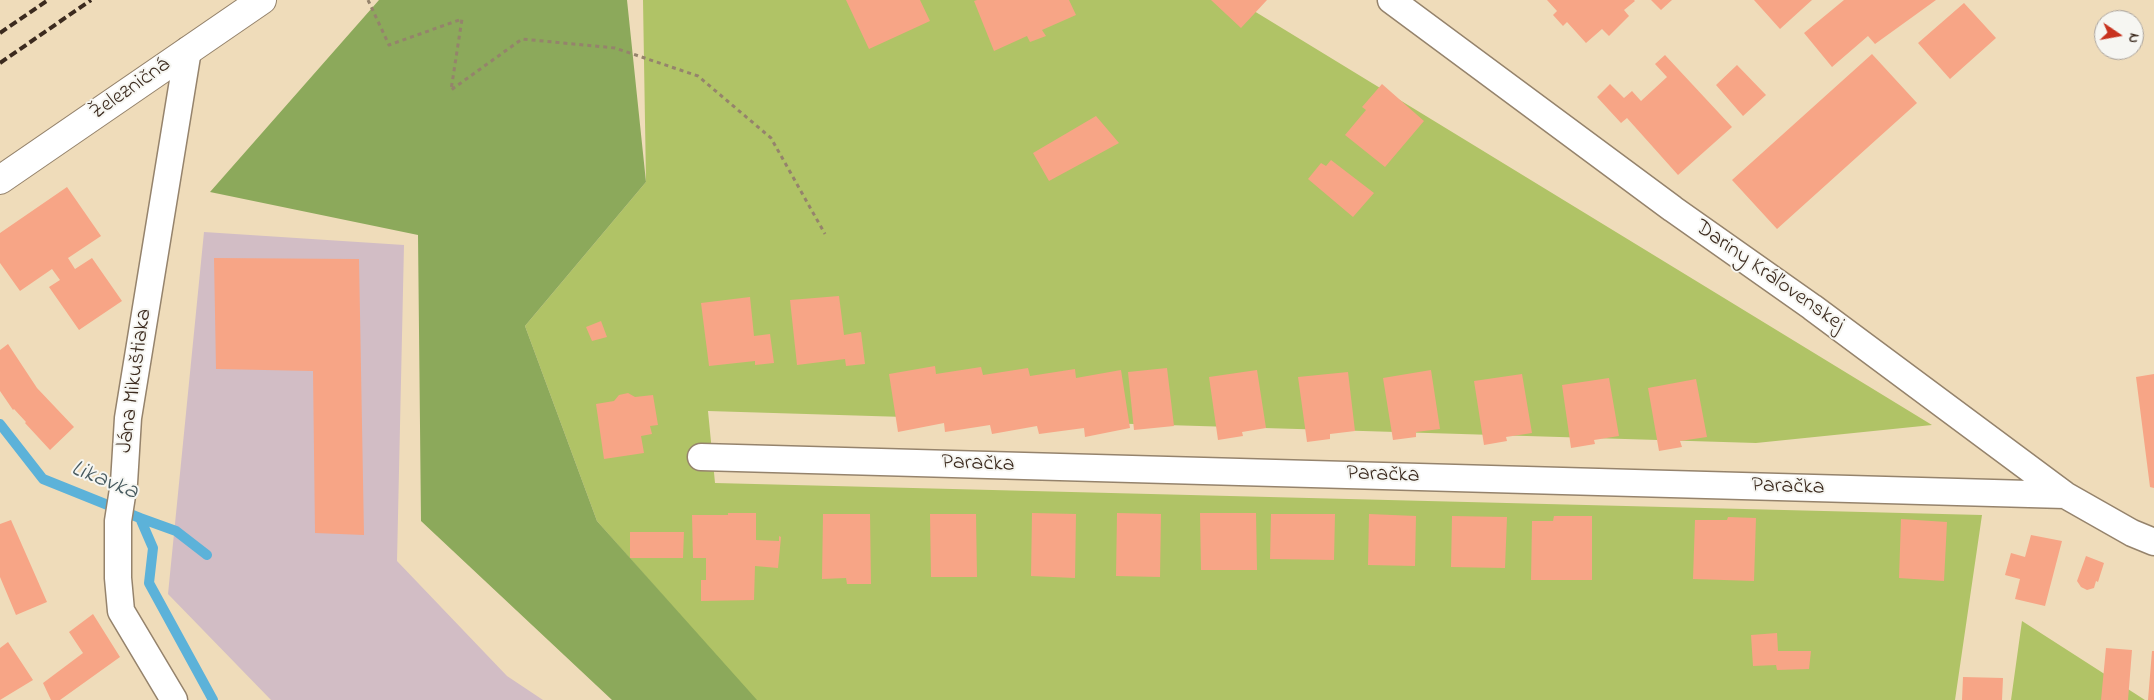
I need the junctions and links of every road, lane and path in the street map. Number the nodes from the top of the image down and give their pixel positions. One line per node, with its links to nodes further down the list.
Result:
1 (262, 0): 4 (street, Železničná)
2 (368, 0): 6 (path)
3 (1391, 0): 8 (street, Dariny Kráľovenskej)
4 (188, 50): 5 (street, Železničná); 10 (street, Jána Mikuštiaka)
5 (0, 180)
6 (825, 234)
7 (701, 457): 8 (street, Paračka)
8 (2065, 495): 9 (street, Dariny Kráľovenskej)
9 (2154, 542)
10 (174, 700)

